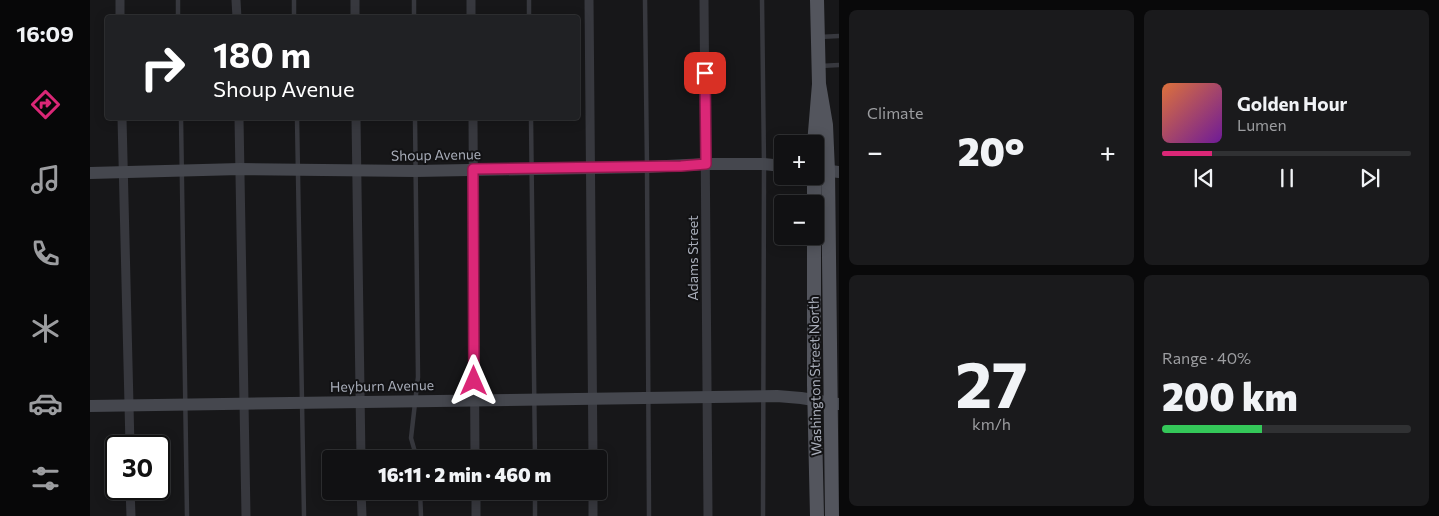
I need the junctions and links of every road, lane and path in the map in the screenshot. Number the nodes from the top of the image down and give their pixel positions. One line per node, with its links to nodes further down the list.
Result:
1 (120, 0): 14 (street)
2 (178, 0): 15 (lane)
3 (236, 0): 16 (street)
4 (294, 0): 17 (lane)
5 (355, 0): 18 (street)
6 (414, 0): 19 (lane)
7 (471, 0): 20 (street)
8 (529, 0): 21 (lane)
9 (589, 0): 42 (street)
10 (645, 0): 40 (lane)
11 (704, 0): 37 (street, Adams Street)
12 (762, 0): 38 (lane)
13 (818, 1): 23 (main road, Washington Street North)
14 (120, 15)
15 (178, 15)
16 (237, 15)
17 (294, 15)
18 (355, 15)
19 (414, 15)
20 (471, 15)
21 (529, 15)
22 (839, 36): 23 (lane)
23 (818, 37): 25 (main road, Washington Street North)
24 (839, 65): 25 (lane)
25 (818, 66): 26 (main road, Washington Street North)
26 (819, 84): 35 (main road, Washington Street North); 36 (main road, Washington Street North)
27 (122, 120): 49 (street)
28 (181, 120): 46 (lane)
29 (239, 120): 43 (street)
30 (296, 120): 44 (lane)
31 (356, 120): 47 (street)
32 (415, 120): 48 (lane)
33 (472, 120): 45 (street)
34 (531, 120): 41 (lane)
35 (814, 135)
36 (824, 156)
37 (706, 164): 38 (street, Shoup Avenue); 40 (street, Shoup Avenue); 54 (street, Adams Street)
38 (764, 164): 39 (street, Shoup Avenue); 53 (lane)
39 (774, 165)
40 (648, 167): 42 (street, Shoup Avenue); 55 (lane)
41 (532, 168): 42 (street, Shoup Avenue); 45 (street, Shoup Avenue); 58 (lane)
42 (590, 168): 59 (street)
43 (240, 169): 44 (street, Shoup Avenue); 46 (street, Shoup Avenue); 64 (street)
44 (298, 169): 47 (street, Shoup Avenue); 61 (lane)
45 (473, 169): 48 (street, Shoup Avenue); 57 (street)
46 (182, 170): 49 (street, Shoup Avenue); 63 (lane)
47 (356, 170): 48 (street, Shoup Avenue); 60 (street)
48 (415, 171): 56 (lane)
49 (123, 172): 50 (street, Shoup Avenue); 66 (street)
50 (90, 173)
51 (823, 185): 62 (main road, Washington Street North)
52 (815, 245): 62 (main road, Washington Street North)
53 (763, 396): 54 (street, Heyburn Avenue); 62 (street, Heyburn Avenue); 91 (lane)
54 (707, 397): 55 (street, Heyburn Avenue); 90 (street, Adams Street)
55 (649, 398): 59 (street, Heyburn Avenue); 89 (lane)
56 (415, 400): 57 (street, Heyburn Avenue); 60 (street, Heyburn Avenue); 69 (lane)
57 (474, 400): 58 (street, Heyburn Avenue); 70 (street)
58 (534, 400): 59 (street, Heyburn Avenue); 71 (lane)
59 (592, 400): 72 (street)
60 (360, 401): 61 (street, Heyburn Avenue); 68 (street)
61 (302, 402): 64 (street, Heyburn Avenue); 83 (lane)
62 (827, 402): 73 (main road, Washington Street North); 92 (main road, Washington Street North)
63 (184, 404): 64 (street, Heyburn Avenue); 66 (street, Heyburn Avenue); 81 (lane)
64 (244, 404): 82 (street)
65 (90, 406): 66 (street, Heyburn Avenue)
66 (129, 406): 67 (street)
67 (130, 435)
68 (361, 450)
69 (414, 450)
70 (475, 450)
71 (535, 450)
72 (593, 450)
73 (835, 463): 93 (main road, Washington Street North)
74 (130, 500): 80 (street)
75 (361, 500): 84 (street)
76 (420, 500): 85 (lane)
77 (476, 500): 86 (street)
78 (535, 500): 87 (lane)
79 (593, 500): 88 (street)
80 (131, 516)
81 (187, 516)
82 (246, 516)
83 (304, 516)
84 (362, 516)
85 (421, 516)
86 (476, 516)
87 (535, 516)
88 (593, 516)
89 (649, 516)
90 (708, 516)
91 (763, 516)
92 (817, 516)
93 (832, 516)

